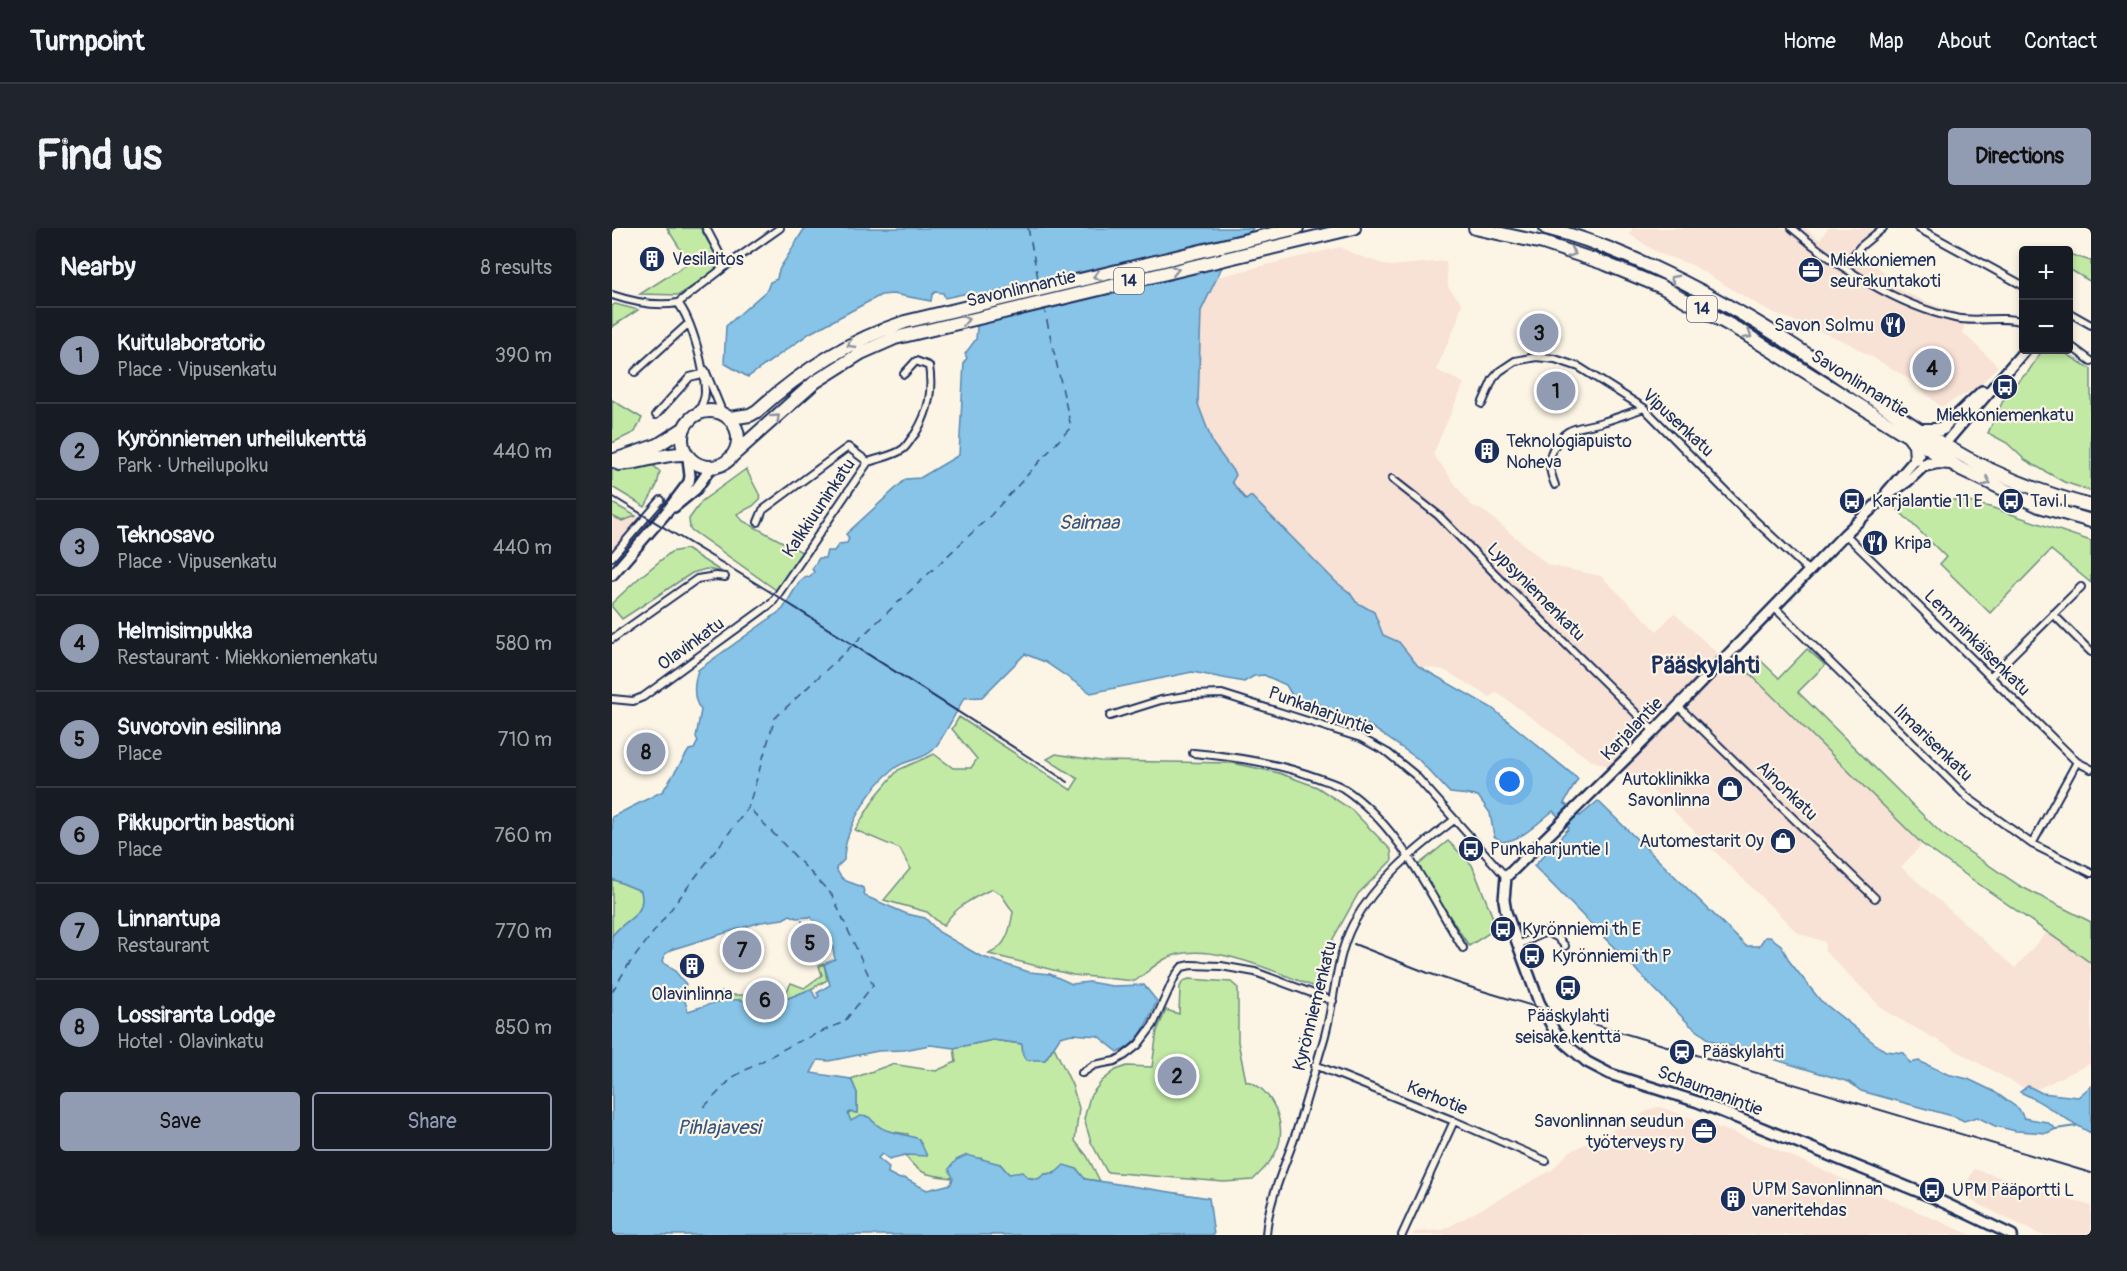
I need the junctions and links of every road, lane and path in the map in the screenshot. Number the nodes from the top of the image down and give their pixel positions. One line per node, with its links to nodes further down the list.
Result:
1 (706, 228): 10 (street)
2 (780, 228): 10 (street)
3 (1297, 228): 19 (highway, Savonlinnantie / 14, one-way to 19)
4 (1352, 228): 19 (highway, Savonlinnantie / 14, one-way to 4)
5 (1475, 228): 35 (highway, Savonlinnantie / 14, one-way to 35)
6 (1546, 228): 34 (highway, Savonlinnantie / 14, one-way to 6)
7 (1792, 228): 11 (street)
8 (1883, 228): 11 (street)
9 (1918, 228): 12 (street)
10 (726, 266): 14 (street)
11 (1844, 267): 16 (street)
12 (2019, 283)
13 (612, 295): 14 (street)
14 (678, 303): 17 (street)
15 (2073, 315): 18 (street)
16 (2019, 321)
17 (688, 323): 23 (street); 24 (street)
18 (2091, 325)
19 (907, 328): 31 (highway, Savonlinnantie / 14, one-way to 31); 38 (highway, Savonlinnantie / 14, one-way to 19)
20 (2073, 348): 22 (street)
21 (2022, 354): 26 (street)
22 (2091, 361)
23 (704, 370): 29 (street); 30 (street); 31 (street)
24 (635, 372)
25 (904, 374): 40 (street, Kalkkiuuninkatu)
26 (1995, 385): 32 (street); 36 (street)
27 (1482, 404): 28 (street, Vipusenkatu)
28 (1644, 408): 45 (street); 53 (street, Vipusenkatu)
29 (697, 414): 31 (highway, 14); 33 (highway)
30 (656, 415)
31 (727, 416): 38 (highway)
32 (1943, 428): 34 (highway); 36 (street)
33 (683, 429): 37 (highway); 39 (highway)
34 (1921, 430): 36 (highway, Savonlinnantie / 14)
35 (1909, 436): 36 (highway, Savonlinnantie / 14); 41 (highway)
36 (1935, 446): 41 (street, Karjalantie); 42 (highway, Savonlinnantie / 14); 47 (highway, Savonlinnantie / 14)
37 (686, 456): 39 (highway); 43 (highway); 48 (street)
38 (732, 456): 43 (highway, 14)
39 (612, 462)
40 (868, 462): 50 (street); 57 (street, Kalkkiuuninkatu)
41 (1920, 462): 42 (highway); 51 (street, Karjalantie)
42 (1951, 463): 49 (highway, Savonlinnantie / 14, one-way to 49)
43 (712, 466): 48 (street)
44 (1392, 479): 66 (street, Lypsyniemenkatu)
45 (1555, 485)
46 (661, 500): 52 (street)
47 (2091, 506)
48 (665, 514): 54 (street)
49 (2091, 521)
50 (758, 522)
51 (1845, 534): 53 (street, Karjalantie); 62 (street, Lemminkäisenkatu)
52 (612, 557)
53 (1809, 571): 58 (street, Karjalantie)
54 (612, 575)
55 (725, 577): 60 (street)
56 (2081, 587): 59 (street)
57 (780, 594): 63 (street, Olavinkatu)
58 (1774, 607): 64 (street, Karjalantie); 71 (street, Ilmarisenkatu)
59 (2054, 614): 61 (street); 62 (street)
60 (612, 639)
61 (2091, 652)
62 (1990, 677): 68 (street, Lemminkäisenkatu)
63 (612, 699)
64 (1678, 706): 66 (street, Karjalantie); 75 (street, Ainonkatu)
65 (1110, 716): 70 (street, Punkaharjuntie)
66 (1654, 731): 74 (street, Karjalantie)
67 (1193, 753): 72 (street)
68 (2077, 762): 69 (street, Lemminkäisenkatu); 71 (street)
69 (2091, 769)
70 (1454, 820): 72 (street, Kyrönniemenkatu); 74 (street, Punkaharjuntie)
71 (2032, 844): 73 (street, Ilmarisenkatu)
72 (1408, 858): 78 (street); 79 (street, Kyrönniemenkatu)
73 (2091, 873)
74 (1506, 878): 76 (street, Schaumanintie)
75 (1875, 898)
76 (1518, 945): 77 (street); 86 (street, Schaumanintie)
77 (1565, 946)
78 (1463, 948)
79 (1333, 1000): 80 (street, Kyrönniemenkatu); 81 (street)
80 (1315, 1065): 82 (street, Kerhotie); 84 (street, Kyrönniemenkatu)
81 (1082, 1073)
82 (1454, 1120): 83 (street, Kerhotie); 85 (street)
83 (1546, 1161)
84 (1266, 1235)
85 (1402, 1235)
86 (2012, 1235)

